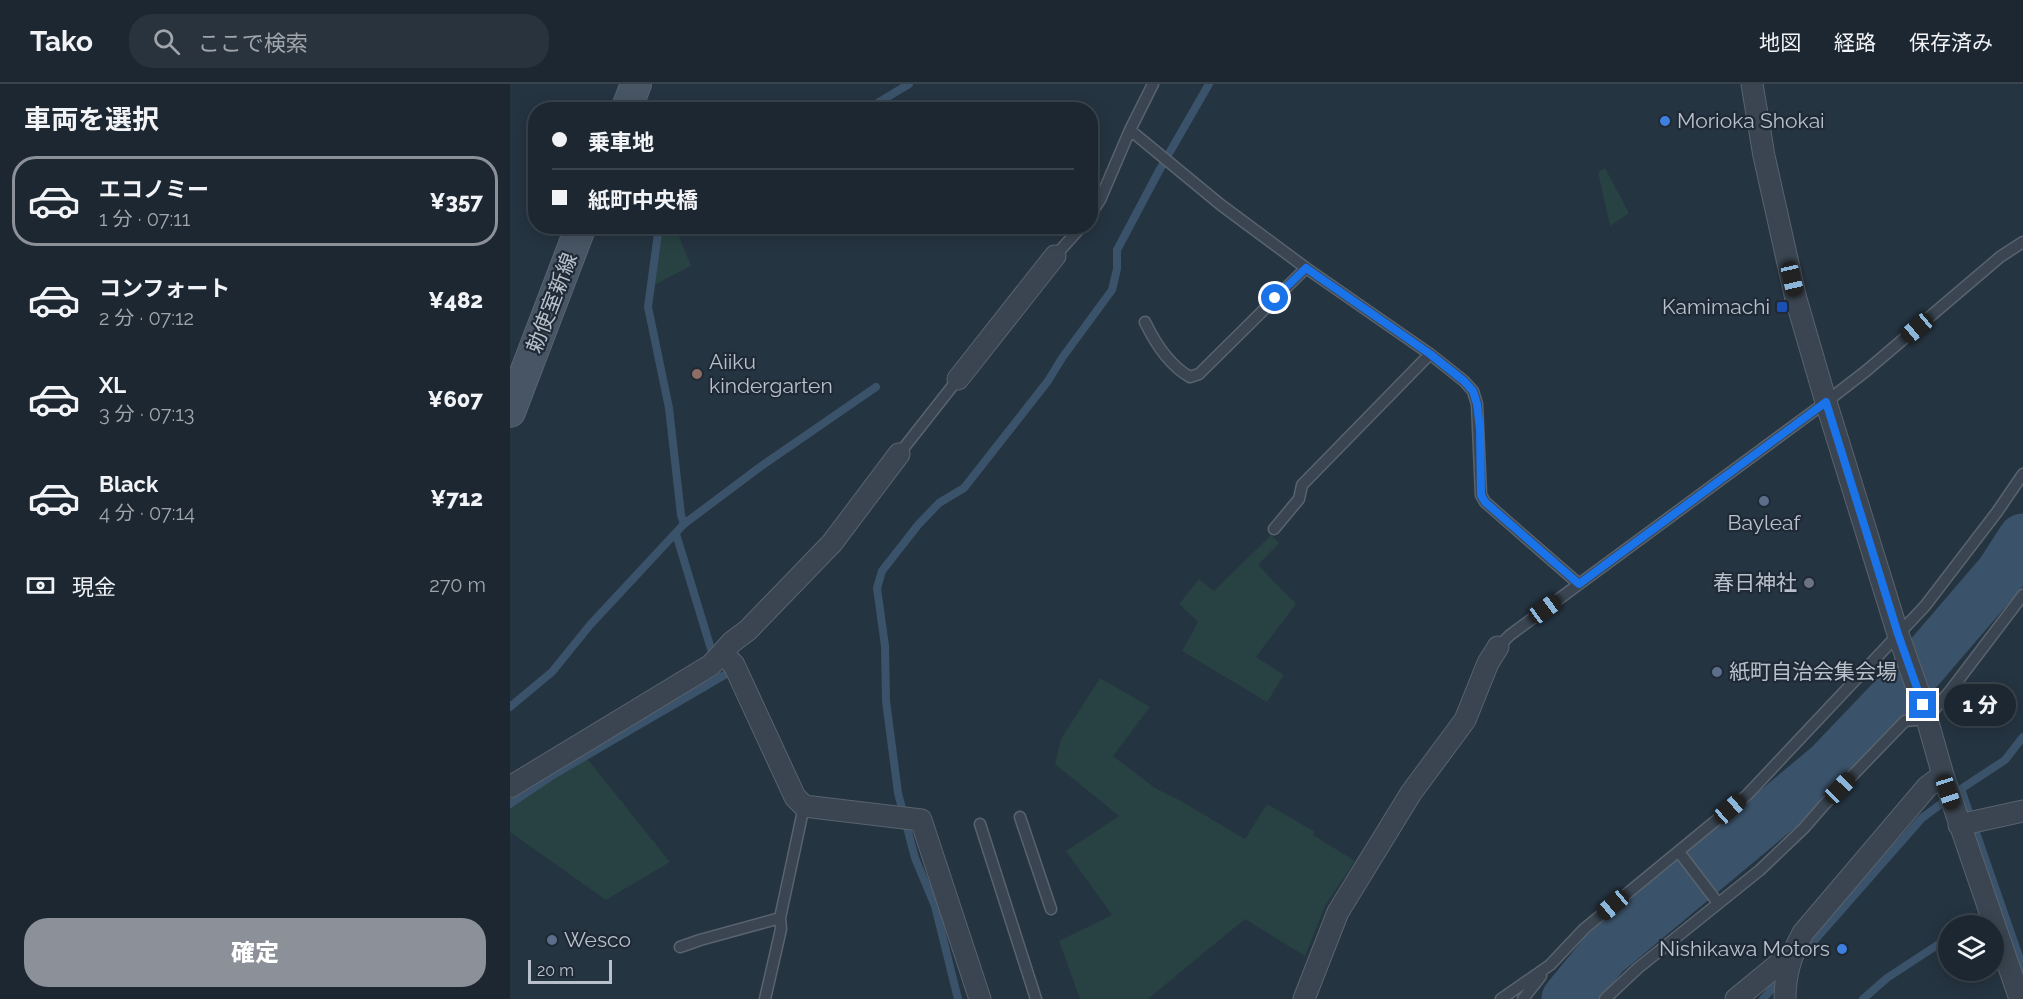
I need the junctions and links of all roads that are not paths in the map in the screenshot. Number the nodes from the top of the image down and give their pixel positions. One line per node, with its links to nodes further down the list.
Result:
1 (636, 84): 4 (main road)
2 (1153, 84): 5 (lane)
3 (1752, 84): 15 (street)
4 (629, 102)
5 (1130, 130): 6 (lane); 11 (lane)
6 (1098, 203)
7 (578, 234): 16 (main road, 勅使室新線)
8 (1075, 234): 10 (lane)
9 (2023, 242): 15 (lane)
10 (1055, 256): 14 (street)
11 (1306, 268): 12 (lane); 13 (lane)
12 (1145, 322)
13 (1430, 354): 19 (lane); 20 (lane)
14 (958, 379): 17 (lane)
15 (1826, 402): 20 (lane); 22 (street)
16 (510, 412)
17 (899, 454): 24 (street)
18 (2023, 474): 22 (lane)
19 (1274, 530)
20 (1579, 584): 23 (lane)
21 (2023, 595): 25 (lane)
22 (1898, 634): 25 (street); 32 (lane)
23 (1498, 646): 43 (street)
24 (722, 653): 26 (street); 28 (street)
25 (1924, 712): 27 (street); 33 (lane)
26 (510, 787)
27 (1951, 799): 29 (street); 37 (street); 48 (street)
28 (804, 806): 35 (lane); 41 (street)
29 (2023, 811)
30 (1020, 817): 34 (lane)
31 (980, 824): 42 (lane)
32 (1679, 852): 33 (lane); 38 (lane)
33 (1718, 903): 46 (lane)
34 (1051, 909)
35 (780, 918): 36 (lane); 40 (lane)
36 (680, 947)
37 (1791, 957): 39 (street); 47 (street)
38 (1550, 965): 44 (lane); 45 (lane)
39 (1785, 991)
40 (765, 999)
41 (980, 999)
42 (1036, 999)
43 (1304, 999)
44 (1501, 999)
45 (1524, 999)
46 (1605, 999)
47 (1736, 999)
48 (2020, 999)

